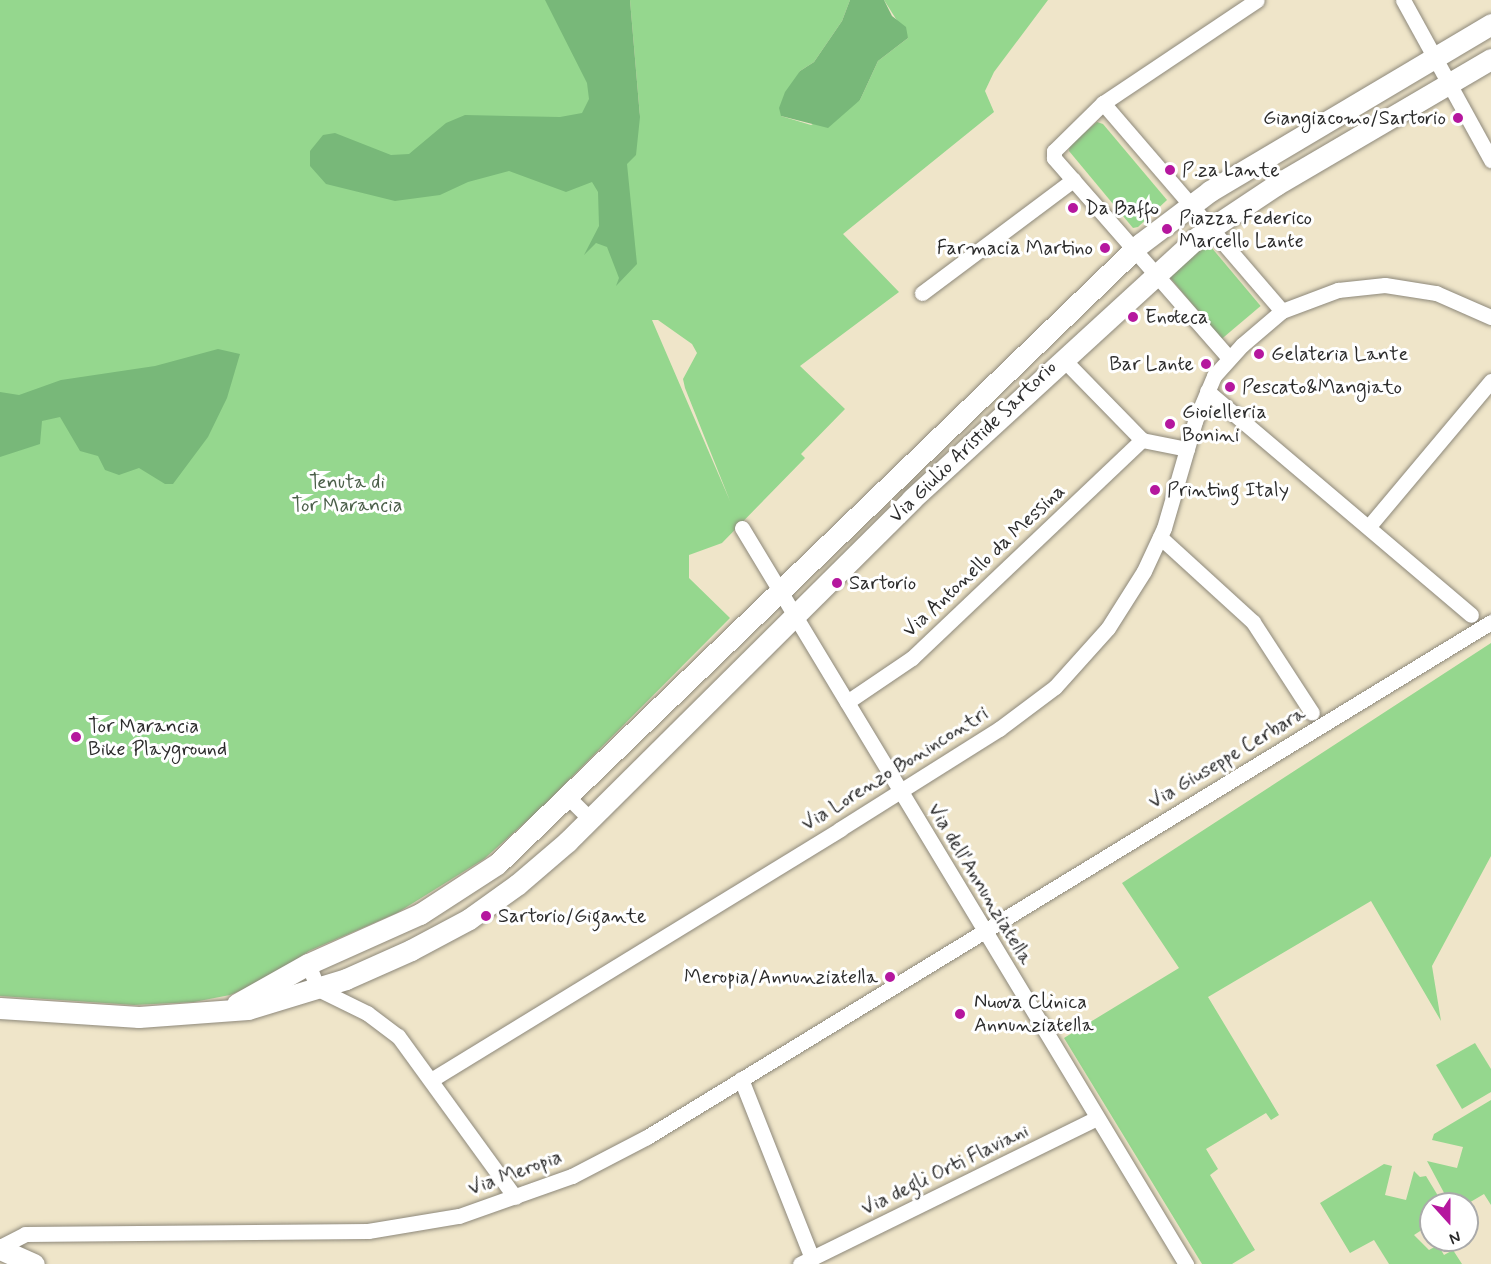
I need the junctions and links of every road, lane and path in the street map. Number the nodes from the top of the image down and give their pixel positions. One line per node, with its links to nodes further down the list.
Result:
1 (1257, 0): 7 (street)
2 (1403, 0): 4 (street)
3 (1491, 24): 4 (street)
4 (1435, 59): 6 (street); 10 (street)
5 (1491, 59): 6 (street)
6 (1449, 84): 8 (street); 11 (street)
7 (1103, 102): 9 (street); 10 (street)
8 (1491, 160)
9 (1073, 180): 12 (street); 14 (street)
10 (1191, 204): 11 (street); 12 (street)
11 (1210, 227): 13 (street); 15 (street)
12 (1135, 249): 13 (street); 26 (street, Via Giulio Aristide Sartorio)
13 (1156, 273): 17 (street, Via Giulio Aristide Sartorio); 18 (street)
14 (922, 293)
15 (1282, 311): 16 (street); 18 (street)
16 (1491, 317)
17 (1062, 358): 21 (street); 28 (street, Via Giulio Aristide Sartorio)
18 (1229, 358): 20 (street, Via Lorenzo Bonincontri)
19 (1491, 381): 23 (street)
20 (1207, 391): 22 (street, Via Lorenzo Bonincontri); 23 (street)
21 (1142, 440): 22 (street); 30 (street, Via Antonello da Messina)
22 (1187, 449): 25 (street, Via Lorenzo Bonincontri)
23 (1370, 525): 27 (street)
24 (742, 528): 26 (street)
25 (1160, 537): 31 (street); 32 (street, Via Lorenzo Bonincontri)
26 (780, 589): 28 (street); 33 (street, Via Giulio Aristide Sartorio)
27 (1471, 615)
28 (795, 617): 30 (street, Via dell'Annunziatella); 34 (street, Via Giulio Aristide Sartorio)
29 (1491, 622): 35 (street, Via Giuseppe Cerbara)
30 (847, 702): 32 (street, Via dell'Annunziatella)
31 (1312, 713)
32 (900, 791): 35 (street, Via dell'Annunziatella); 41 (street, Via Lorenzo Bonincontri)
33 (568, 797): 34 (street); 36 (street, Via Giulio Aristide Sartorio)
34 (590, 819): 37 (street, Via Giulio Aristide Sartorio)
35 (984, 929): 40 (street, Via Meropia); 42 (street, Via dell'Annunziatella)
36 (308, 964): 37 (street); 39 (street, Via Giulio Aristide Sartorio)
37 (318, 989): 39 (street, Via Giulio Aristide Sartorio); 41 (street)
38 (0, 1008): 39 (street, Via Giulio Aristide Sartorio)
39 (220, 1012)
40 (741, 1079): 43 (street, Via Meropia); 45 (street)
41 (430, 1080): 43 (street)
42 (1095, 1119): 45 (street, Via degli Orti Flaviani); 47 (street, Via dell'Annunziatella)
43 (515, 1197): 44 (street, Via Meropia)
44 (0, 1248): 46 (street)
45 (806, 1261)
46 (34, 1264)
47 (1186, 1264)

